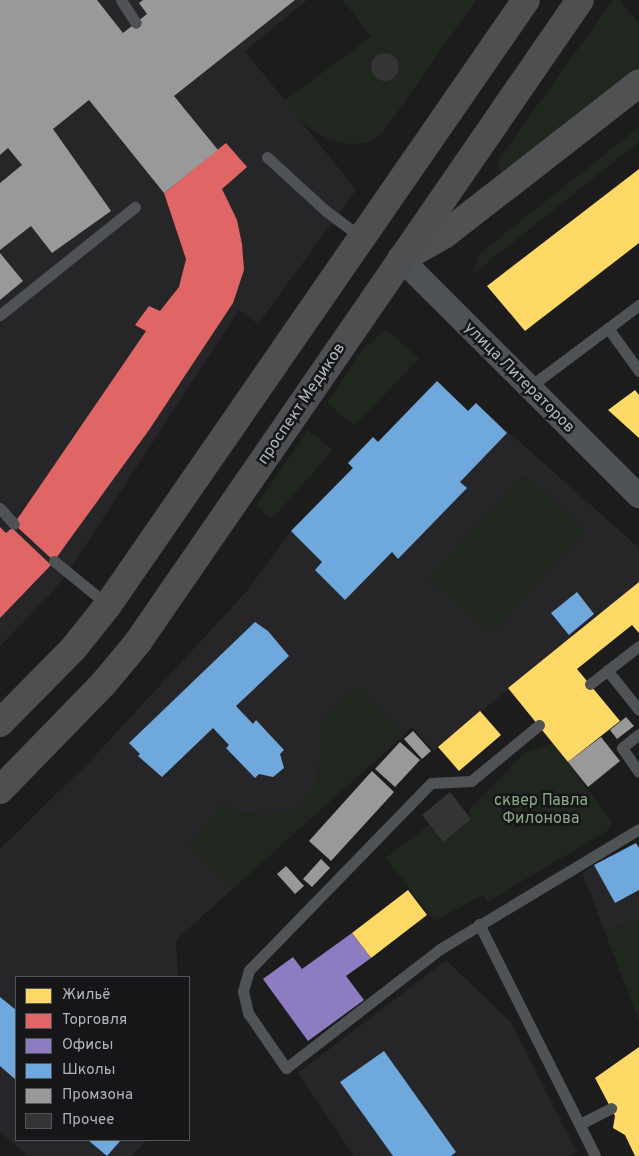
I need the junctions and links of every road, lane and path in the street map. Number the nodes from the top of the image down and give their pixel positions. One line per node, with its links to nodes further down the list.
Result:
1 (120, 0): 4 (lane)
2 (526, 0): 8 (main road)
3 (580, 0): 9 (main road, проспект Медиков)
4 (136, 23)
5 (639, 83): 9 (street)
6 (267, 157): 8 (lane)
7 (135, 207): 11 (lane)
8 (361, 236): 19 (main road)
9 (401, 259): 14 (street, улица Литераторов); 28 (main road, проспект Медиков)
10 (639, 305): 12 (lane)
11 (0, 315)
12 (608, 328): 13 (lane); 14 (lane)
13 (639, 371)
14 (528, 388): 15 (street, улица Литераторов)
15 (639, 496)
16 (0, 508): 17 (lane)
17 (14, 524)
18 (54, 561): 19 (lane)
19 (108, 605): 24 (main road)
20 (639, 646): 21 (lane)
21 (607, 670): 22 (lane); 23 (lane)
22 (590, 684)
23 (639, 710)
24 (0, 722)
25 (539, 725): 30 (lane)
26 (639, 734): 27 (lane)
27 (639, 772)
28 (0, 790)
29 (639, 829): 30 (lane)
30 (479, 924): 32 (lane)
31 (610, 1108): 32 (lane)
32 (580, 1124): 33 (lane)
33 (595, 1156)

